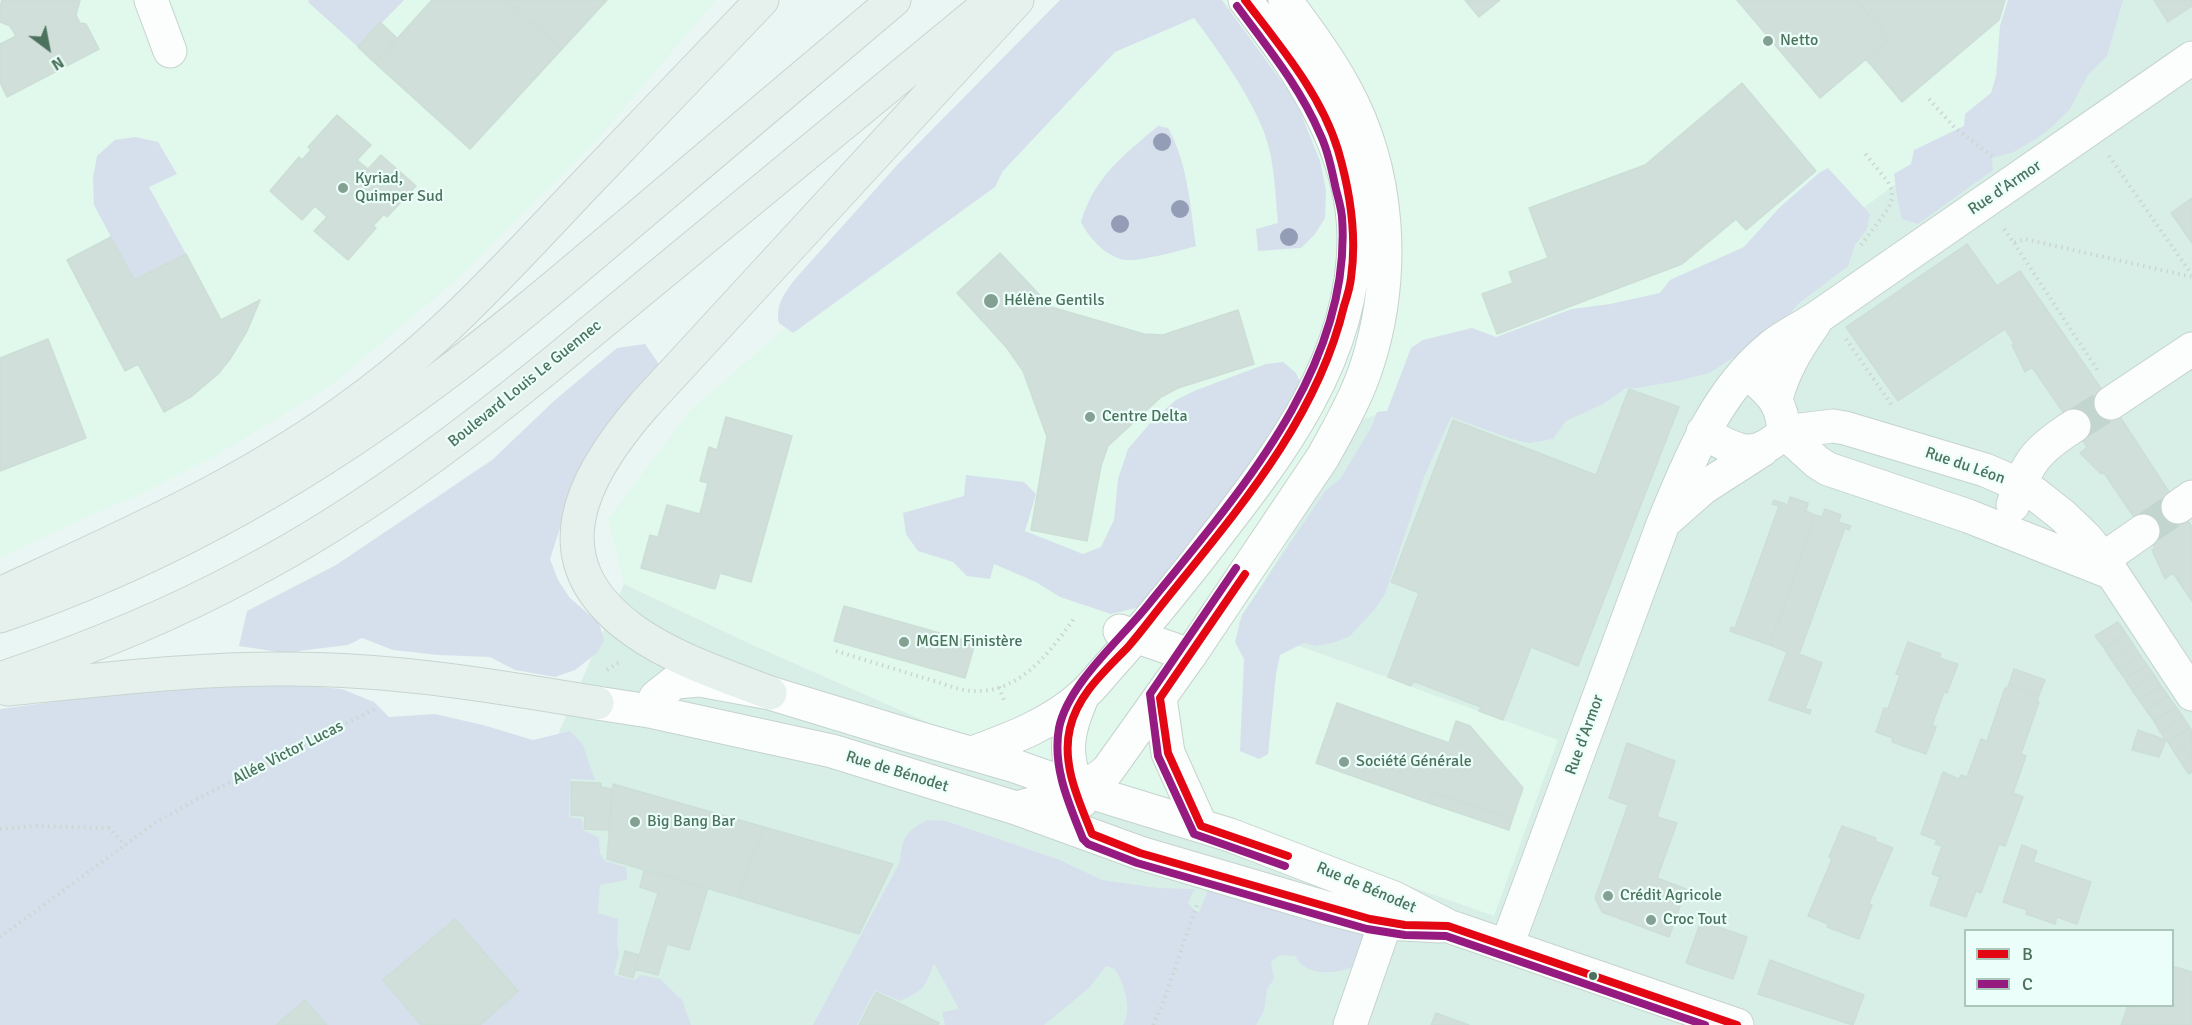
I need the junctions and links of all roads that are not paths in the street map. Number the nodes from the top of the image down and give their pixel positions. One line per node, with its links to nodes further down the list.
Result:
1 (151, 0): 8 (street)
2 (762, 0): 25 (main road)
3 (894, 0): 26 (main road)
4 (993, 0): 29 (main road, Boulevard Louis Le Guennec)
5 (1017, 0): 31 (main road)
6 (1245, 0): 10 (street)
7 (1285, 0): 11 (street)
8 (170, 51)
9 (2192, 58): 12 (street, Rue d'Armor)
10 (1341, 267): 11 (street); 27 (street)
11 (1385, 271): 28 (street)
12 (1822, 314): 14 (street, Rue d'Armor); 15 (street, Rue d'Armor)
13 (2192, 349): 16 (street)
14 (1746, 371): 15 (street); 18 (street, Rue d'Armor)
15 (1776, 399): 19 (street)
16 (2114, 401)
17 (2074, 426): 20 (street)
18 (1703, 432): 19 (street, Rue du Léon); 21 (street, Rue d'Armor)
19 (1773, 441): 20 (street, Rue du Léon); 21 (street, Rue d'Armor); 22 (street)
20 (2020, 485): 22 (street); 24 (street, Rue du Léon)
21 (1662, 524): 43 (street, Rue d'Armor)
22 (2005, 530): 24 (street)
23 (2143, 531): 24 (street)
24 (2107, 566): 32 (street, Rue du Léon)
25 (0, 594)
26 (0, 616)
27 (1128, 634): 28 (street); 33 (street)
28 (1190, 654): 34 (street)
29 (0, 679)
30 (0, 690): 35 (main road)
31 (770, 693): 36 (street); 37 (street, Rue de Bénodet)
32 (2192, 694)
33 (1083, 695): 37 (street); 38 (street)
34 (1160, 698): 38 (street); 40 (street)
35 (597, 703): 36 (street, Rue de Bénodet)
36 (649, 711): 39 (street, Rue de Bénodet)
37 (972, 753): 38 (street, Rue de Bénodet)
38 (1077, 788): 39 (street); 40 (street, Rue de Bénodet); 41 (street)
39 (1016, 808): 41 (street, Rue de Bénodet)
40 (1201, 825): 42 (street, Rue de Bénodet)
41 (1092, 834): 42 (street, Rue de Bénodet)
42 (1390, 910): 43 (street, Rue de Bénodet); 44 (street)
43 (1507, 945): 45 (street, Rue de Bénodet)
44 (1350, 1025)
45 (1737, 1025)

